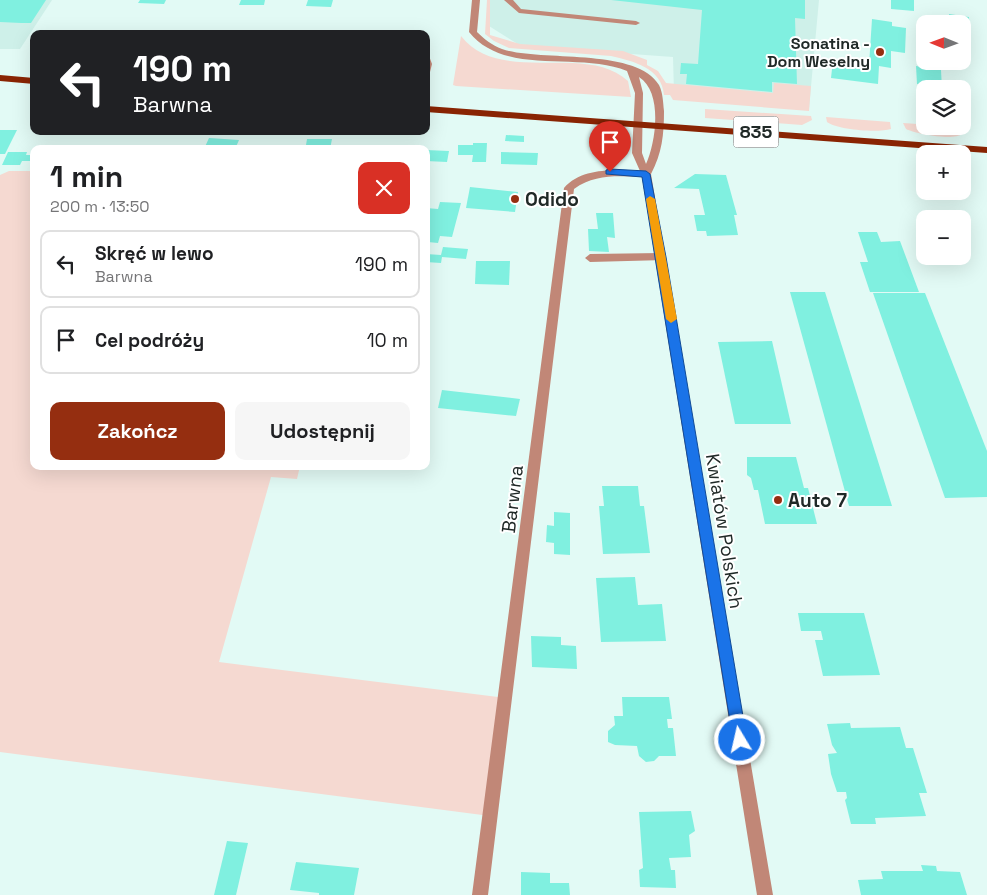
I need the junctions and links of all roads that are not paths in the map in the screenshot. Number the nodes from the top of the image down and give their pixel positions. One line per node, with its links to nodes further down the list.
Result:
1 (476, 0): 4 (street)
2 (508, 0): 3 (street)
3 (636, 24)
4 (631, 70): 8 (street, Kwiatów Polskich); 9 (street)
5 (0, 78): 6 (main road)
6 (30, 81)
7 (430, 109): 8 (main road, 835)
8 (637, 124): 9 (main road, 835); 11 (street, Kwiatów Polskich)
9 (659, 125): 10 (main road, 835); 11 (street)
10 (987, 150)
11 (646, 174): 12 (street, Kwiatów Polskich); 14 (street, Barwna)
12 (661, 257): 13 (street); 15 (street, Kwiatów Polskich)
13 (590, 258)
14 (480, 895)
15 (765, 895)

